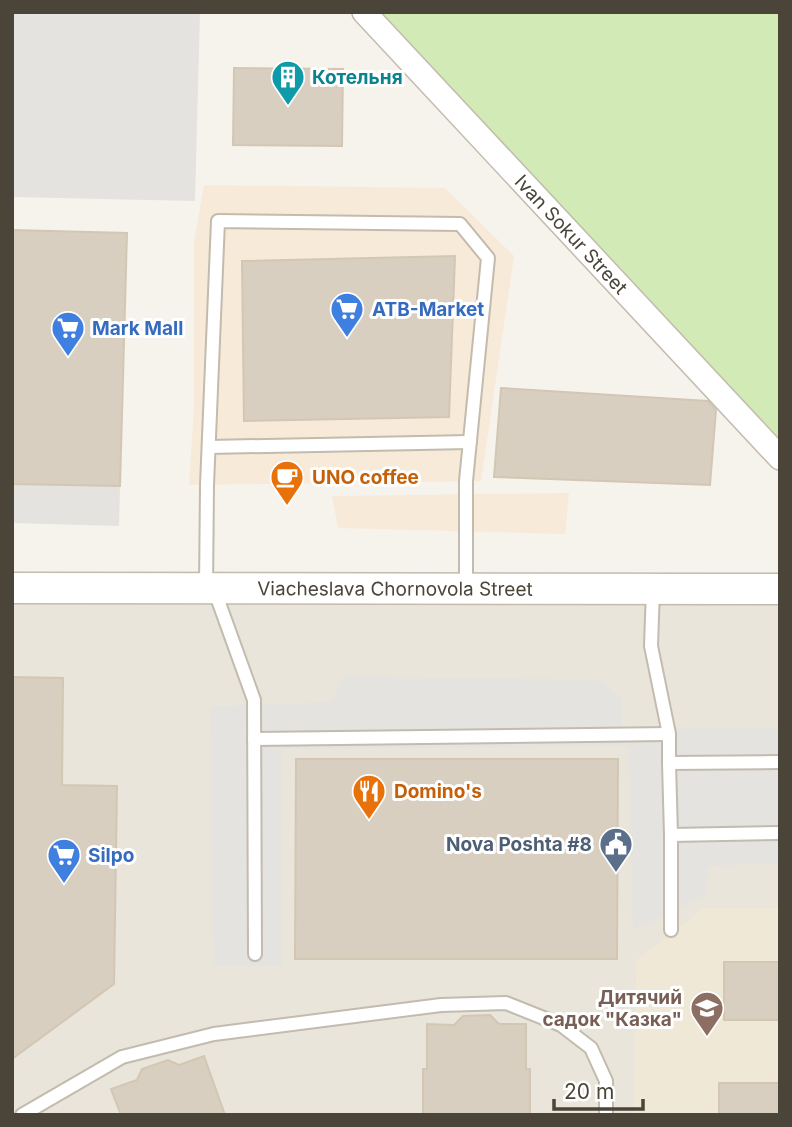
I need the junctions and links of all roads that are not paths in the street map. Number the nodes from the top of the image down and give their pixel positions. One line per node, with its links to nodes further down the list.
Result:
1 (364, 12): 4 (street, Ivan Sokur Street)
2 (470, 442): 3 (lane); 3 (lane); 7 (lane)
3 (209, 447): 6 (lane)
4 (780, 458)
5 (12, 588): 6 (street, Viacheslava Chornovola Street)
6 (210, 589): 7 (street, Viacheslava Chornovola Street); 11 (lane)
7 (466, 589): 8 (street, Viacheslava Chornovola Street)
8 (653, 589): 9 (street, Viacheslava Chornovola Street); 10 (lane)
9 (780, 589)
10 (668, 734): 11 (lane); 13 (lane)
11 (254, 739): 17 (lane)
12 (780, 762): 13 (lane)
13 (669, 764): 15 (lane)
14 (780, 833): 15 (lane)
15 (671, 835): 16 (lane)
16 (671, 930)
17 (255, 954)
18 (22, 1115): 19 (lane)
19 (606, 1115)

